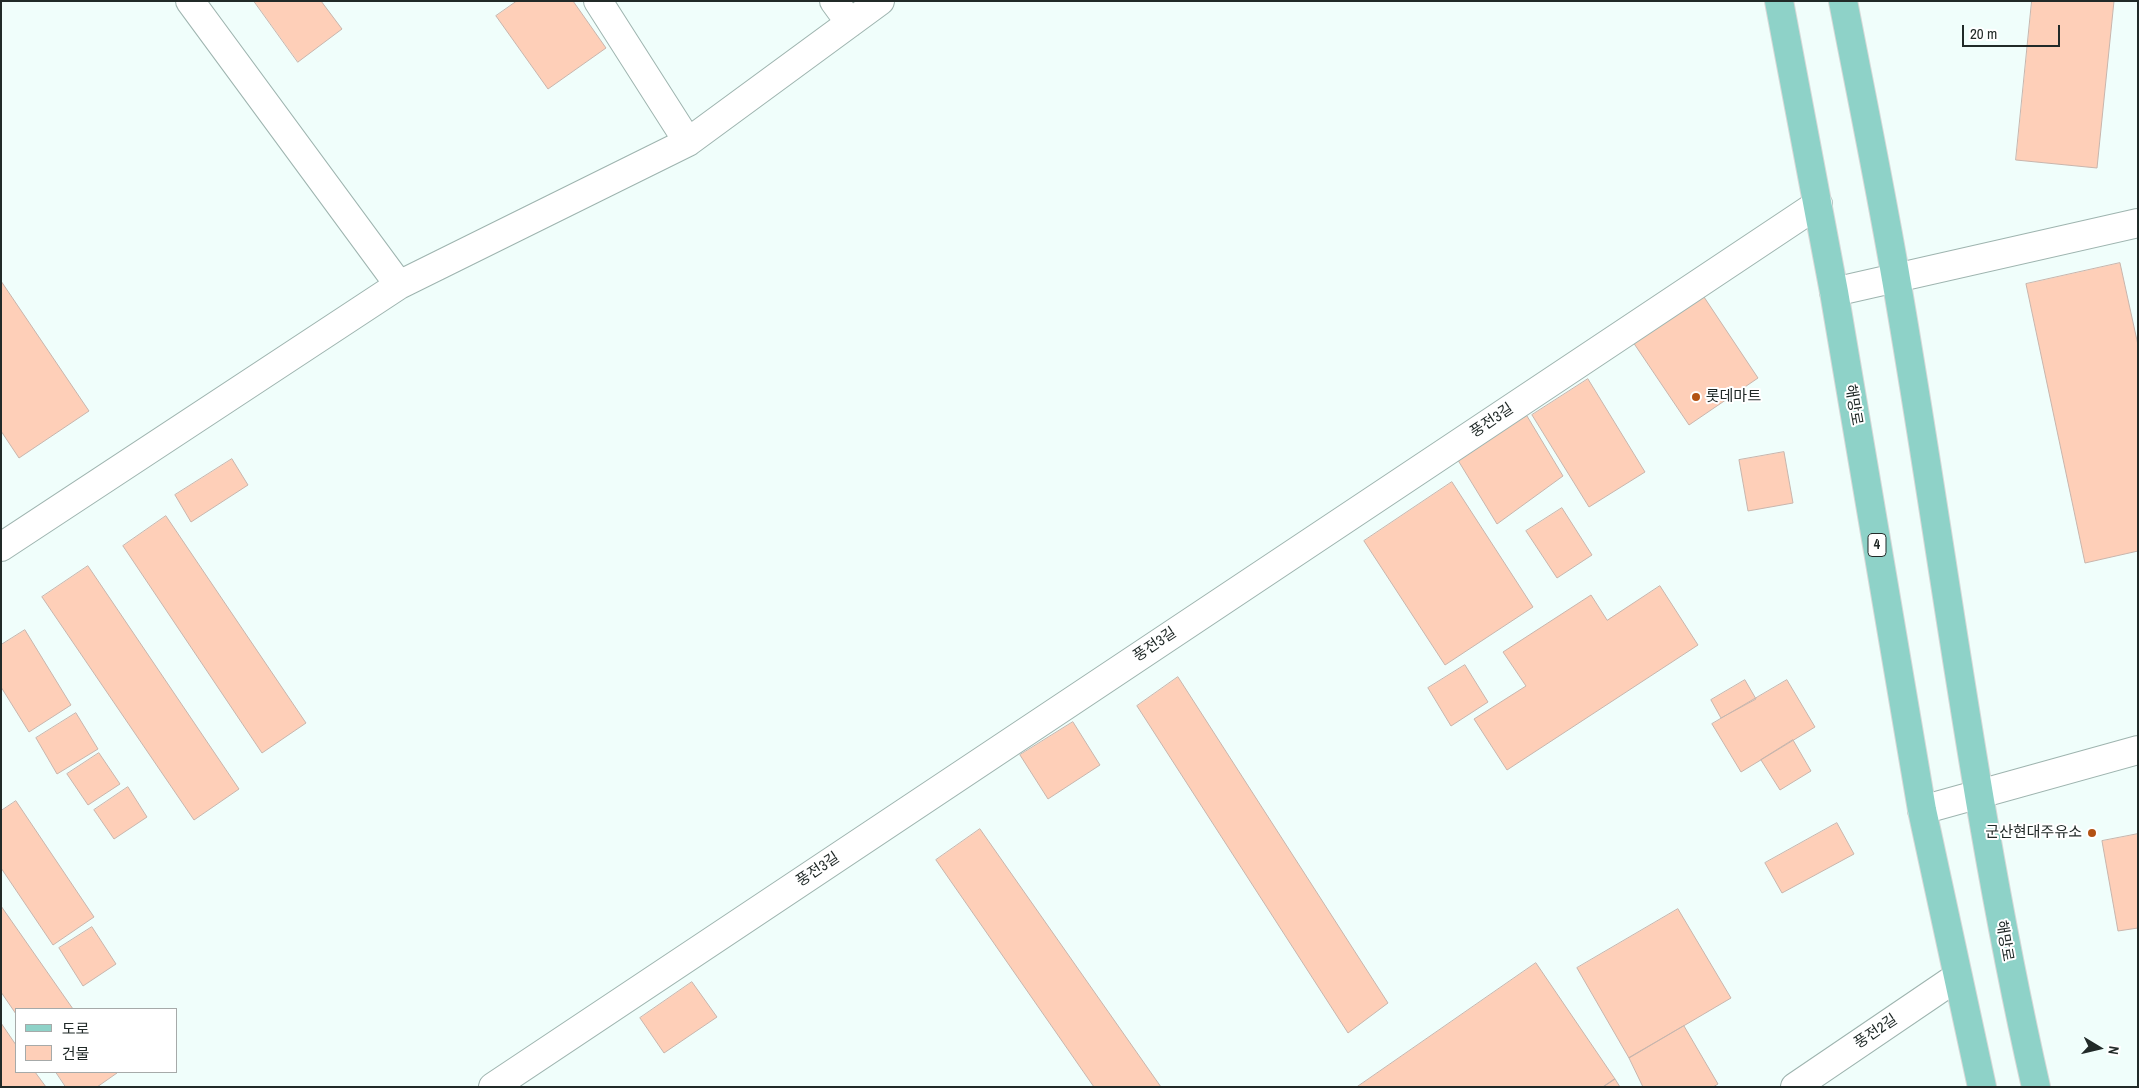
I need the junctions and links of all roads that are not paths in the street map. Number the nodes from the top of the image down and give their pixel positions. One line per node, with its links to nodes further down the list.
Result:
1 (190, 1): 12 (street)
2 (598, 1): 8 (street)
3 (834, 1): 7 (street)
4 (880, 1): 7 (street)
5 (1779, 1): 9 (main road, 해망로 / 4)
6 (1843, 1): 11 (main road, 해망로)
7 (850, 23): 8 (street)
8 (688, 142): 12 (street)
9 (1818, 204): 13 (main road, 해망로 / 4); 19 (street, 풍전3길)
10 (2138, 223): 11 (street)
11 (1896, 278): 13 (street); 16 (main road, 해망로)
12 (399, 285): 14 (street)
13 (1834, 292): 17 (main road, 해망로 / 4)
14 (1, 547)
15 (2138, 750): 16 (street)
16 (1978, 795): 17 (street); 22 (main road, 해망로)
17 (1922, 810): 18 (main road, 해망로 / 4)
18 (1957, 977): 20 (street, 풍전2길); 21 (main road, 해망로 / 4)
19 (493, 1087)
20 (1795, 1087)
21 (1982, 1087)
22 (2036, 1087)

